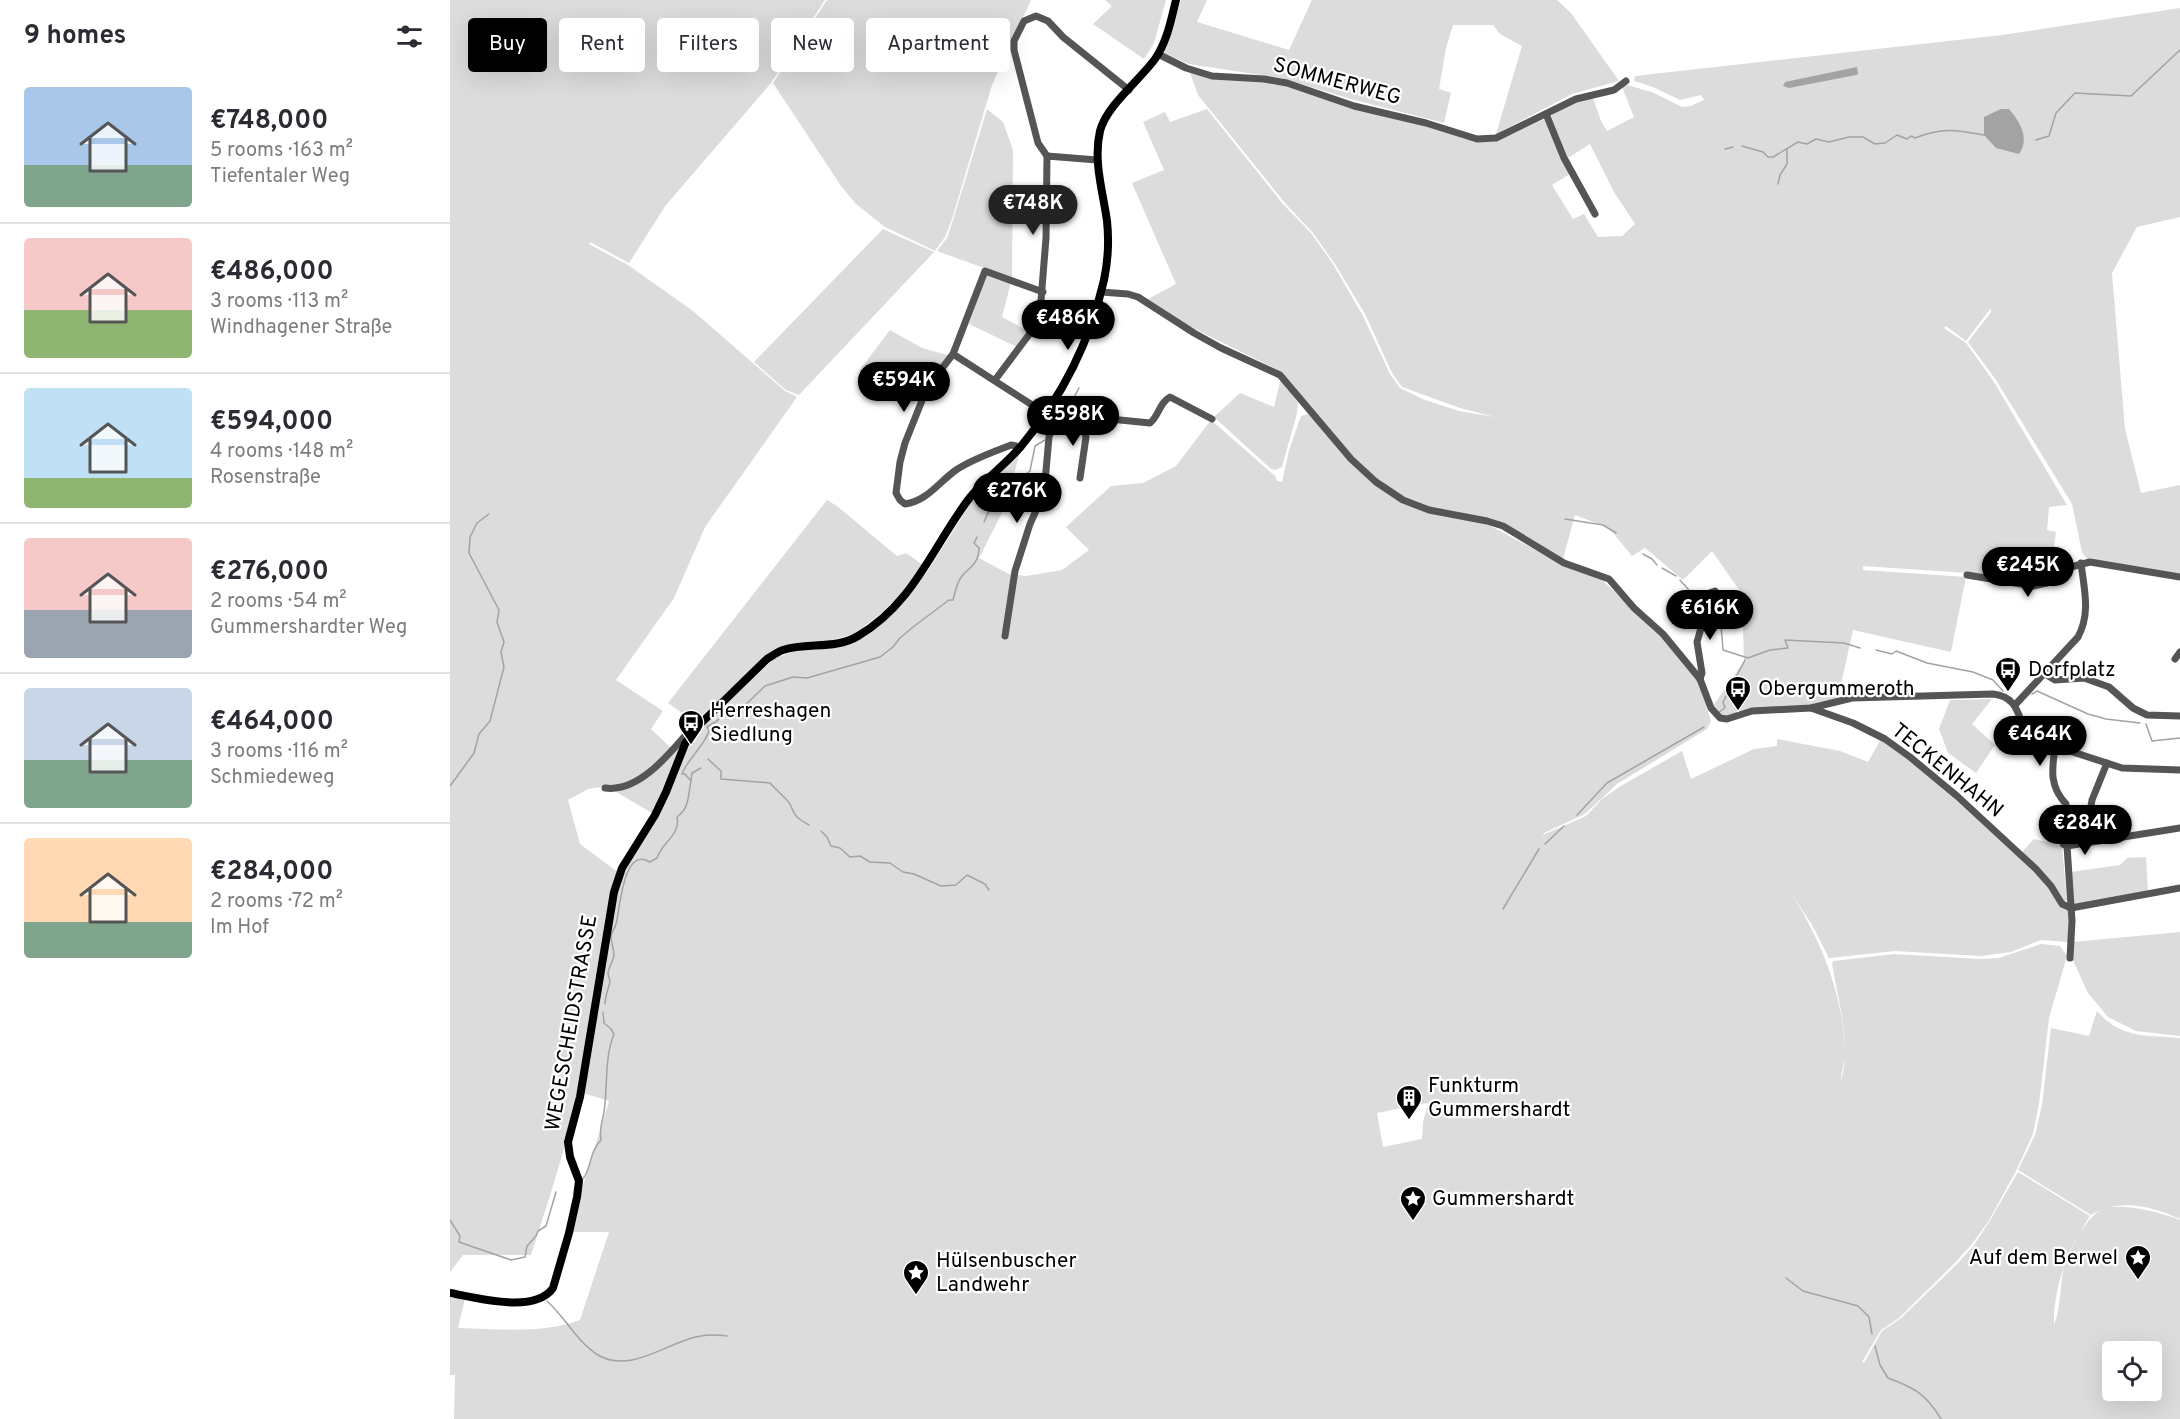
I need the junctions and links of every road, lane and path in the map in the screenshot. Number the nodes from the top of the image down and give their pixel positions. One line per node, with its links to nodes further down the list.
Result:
1 (1176, 0): 2 (main road, WEGESCHEIDSTRASSE)
2 (1158, 54): 4 (main road, WEGESCHEIDSTRASSE); 5 (street, SOMMERWEG)
3 (1626, 81): 5 (street)
4 (1129, 90): 6 (street); 7 (main road, WEGESCHEIDSTRASSE)
5 (1546, 114): 8 (street)
6 (1047, 156): 7 (street); 9 (street)
7 (1097, 160): 10 (main road, WEGESCHEIDSTRASSE)
8 (1595, 214)
9 (1043, 292): 11 (street); 12 (street)
10 (1101, 292): 13 (main road, WEGESCHEIDSTRASSE); 27 (street)
11 (953, 354): 12 (street); 17 (street)
12 (995, 380): 13 (street)
13 (1046, 413): 15 (street); 17 (main road, WEGESCHEIDSTRASSE)
14 (1080, 416): 15 (street); 16 (street); 18 (street)
15 (1054, 419): 23 (street)
16 (1212, 419)
17 (1021, 447): 31 (main road, WEGESCHEIDSTRASSE)
18 (1080, 478)
19 (2081, 563): 20 (street); 21 (street); 26 (street)
20 (1967, 575)
21 (2180, 578)
22 (1715, 591): 27 (street)
23 (1005, 636)
24 (2180, 652): 25 (street)
25 (2175, 659)
26 (2045, 674): 28 (street); 30 (street)
27 (1700, 679): 29 (street)
28 (2015, 705): 29 (street); 32 (street)
29 (1811, 708): 39 (street, TECKENHAHN)
30 (2180, 716)
31 (694, 729): 35 (street); 41 (main road, WEGESCHEIDSTRASSE)
32 (2055, 747): 33 (street); 37 (street)
33 (2107, 764): 34 (street); 37 (street)
34 (2180, 770)
35 (605, 788)
36 (2180, 828): 37 (street)
37 (2067, 846): 39 (street)
38 (2180, 888): 39 (street)
39 (2071, 908): 40 (street)
40 (2070, 958)
41 (450, 1293)

